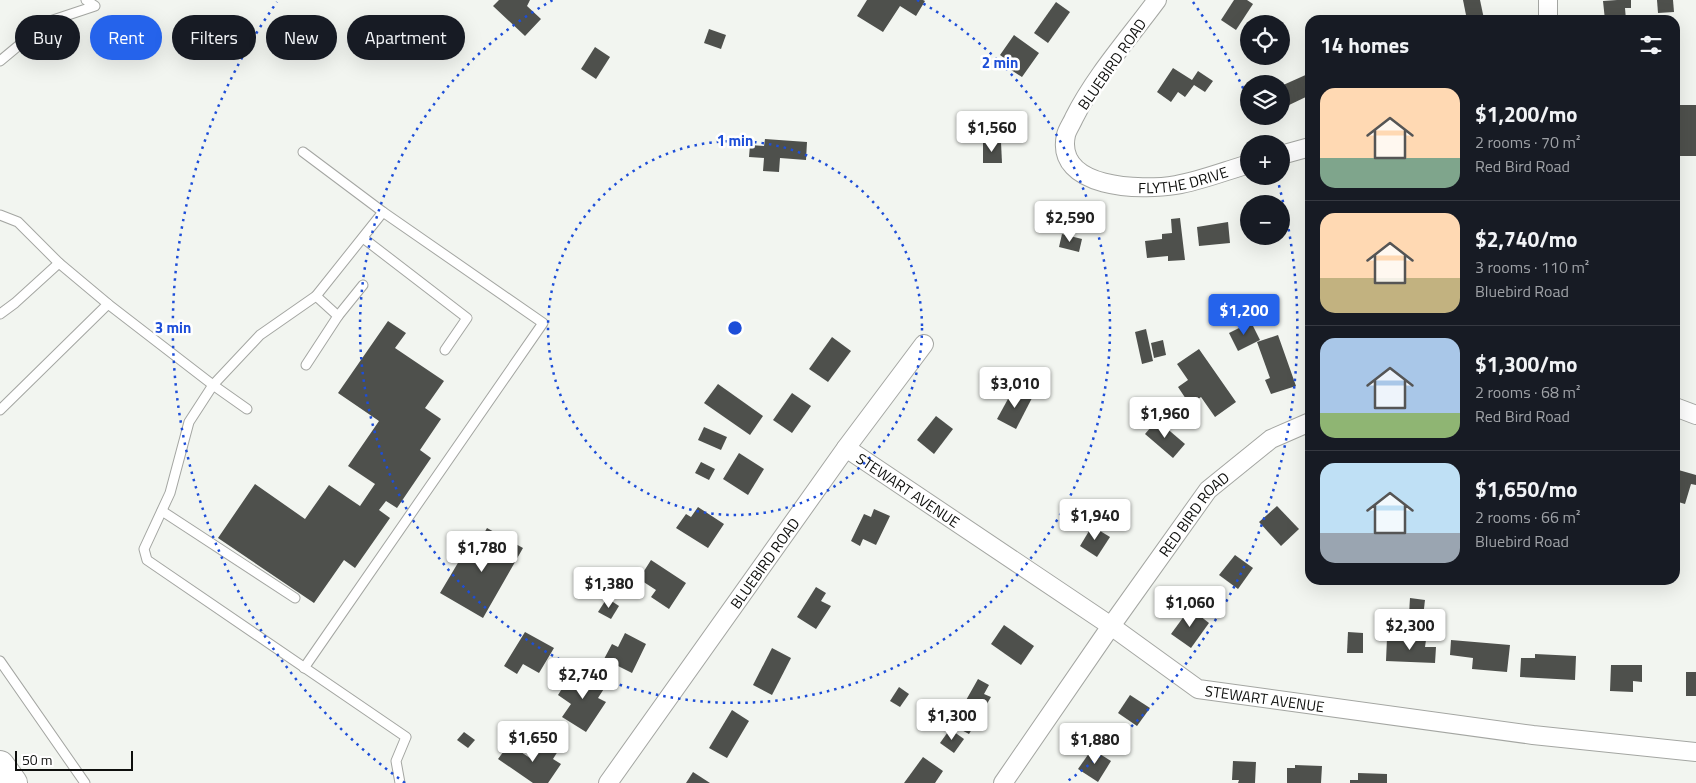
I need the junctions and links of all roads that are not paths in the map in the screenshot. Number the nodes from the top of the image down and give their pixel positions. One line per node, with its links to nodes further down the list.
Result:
1 (86, 0): 5 (lane)
2 (1158, 0): 9 (street, BLUEBIRD ROAD)
3 (1548, 0): 4 (street)
4 (1548, 15)
5 (0, 61)
6 (1305, 148): 8 (street)
7 (302, 152): 11 (lane)
8 (1290, 152)
9 (1067, 158): 10 (street, FLYTHE DRIVE)
10 (1240, 167)
11 (383, 212): 13 (lane); 34 (lane)
12 (0, 215): 14 (lane)
13 (363, 238): 16 (lane); 21 (lane)
14 (59, 263): 17 (lane); 18 (lane)
15 (363, 285): 19 (lane)
16 (316, 296): 19 (lane); 23 (lane)
17 (108, 304): 23 (lane); 25 (lane)
18 (0, 314)
19 (338, 316): 22 (lane)
20 (924, 344): 29 (street, BLUEBIRD ROAD)
21 (445, 350)
22 (306, 365)
23 (213, 385): 24 (lane); 30 (lane)
24 (248, 409)
25 (0, 410)
26 (1680, 410): 27 (street)
27 (1696, 415)
28 (1305, 424): 32 (street, RED BIRD ROAD)
29 (846, 448): 32 (street, STEWART AVENUE); 40 (street, BLUEBIRD ROAD)
30 (162, 511): 31 (lane); 34 (lane)
31 (295, 598)
32 (1111, 626): 35 (street, STEWART AVENUE); 41 (street, RED BIRD ROAD)
33 (0, 661): 38 (lane)
34 (304, 668): 39 (lane)
35 (1696, 752)
36 (0, 765): 37 (main road)
37 (13, 783)
38 (86, 783)
39 (400, 783)
40 (608, 783)
41 (1003, 783)

